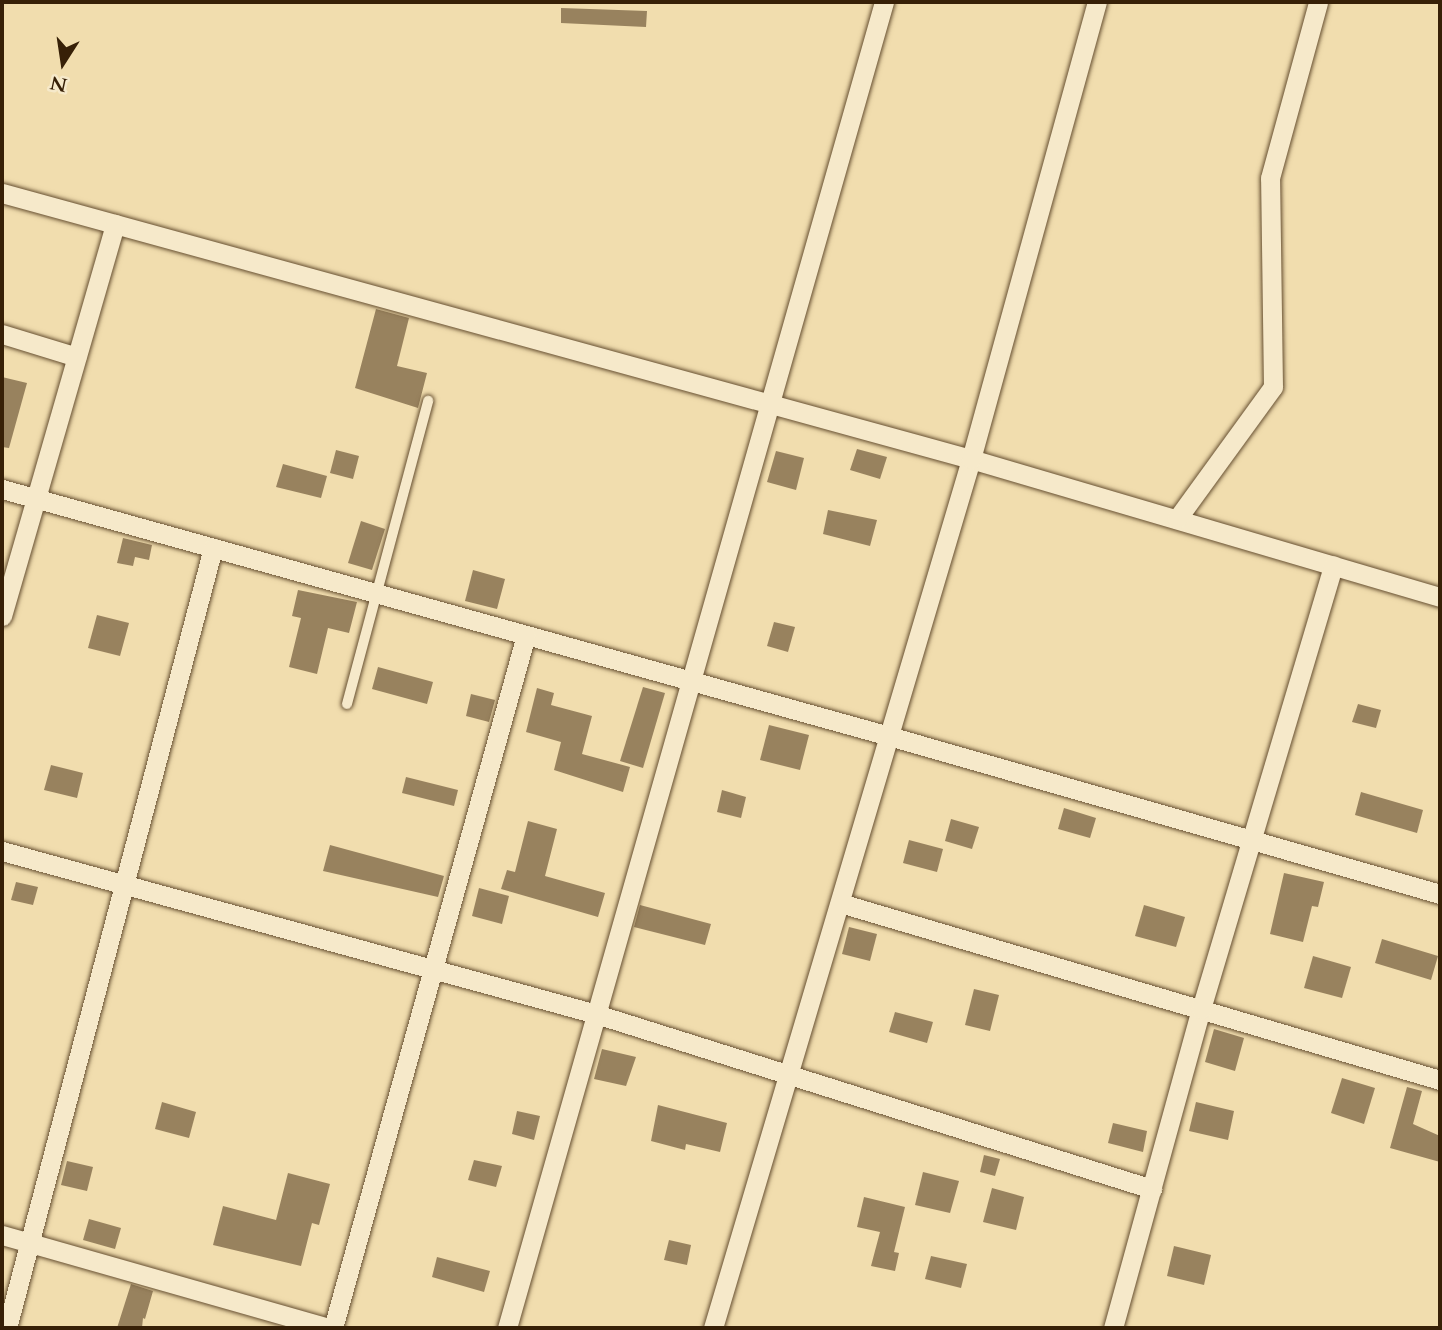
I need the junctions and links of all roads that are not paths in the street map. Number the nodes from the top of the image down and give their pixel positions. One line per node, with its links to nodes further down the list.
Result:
1 (884, 2): 9 (street)
2 (1097, 2): 10 (street)
3 (1318, 2): 13 (street)
4 (2, 193): 5 (street)
5 (115, 224): 7 (street); 9 (street)
6 (2, 334): 7 (street)
7 (77, 357): 12 (street)
8 (428, 401): 16 (lane)
9 (769, 404): 10 (street); 20 (street)
10 (971, 459): 13 (street); 22 (street)
11 (2, 489): 12 (street)
12 (37, 499): 14 (street); 18 (street)
13 (1177, 519): 15 (street)
14 (213, 548): 16 (street); 25 (street)
15 (1333, 565): 17 (street); 23 (street)
16 (376, 593): 19 (street); 21 (lane)
17 (1440, 597)
18 (2, 616)
19 (526, 635): 20 (street); 28 (street)
20 (690, 681): 22 (street); 30 (street)
21 (347, 704)
22 (889, 736): 23 (street); 27 (street)
23 (1252, 840): 26 (street); 29 (street)
24 (2, 851): 25 (street)
25 (124, 885): 28 (street); 35 (street)
26 (1440, 894)
27 (840, 903): 29 (street); 31 (street)
28 (433, 970): 30 (street); 38 (street)
29 (1201, 1009): 32 (street); 33 (street)
30 (596, 1014): 31 (street); 39 (street)
31 (789, 1074): 33 (street); 40 (street)
32 (1440, 1080)
33 (1152, 1189): 41 (street)
34 (2, 1236): 35 (street)
35 (29, 1243): 36 (street); 37 (street)
36 (7, 1328)
37 (328, 1328)
38 (333, 1328)
39 (507, 1328)
40 (713, 1328)
41 (1113, 1328)

